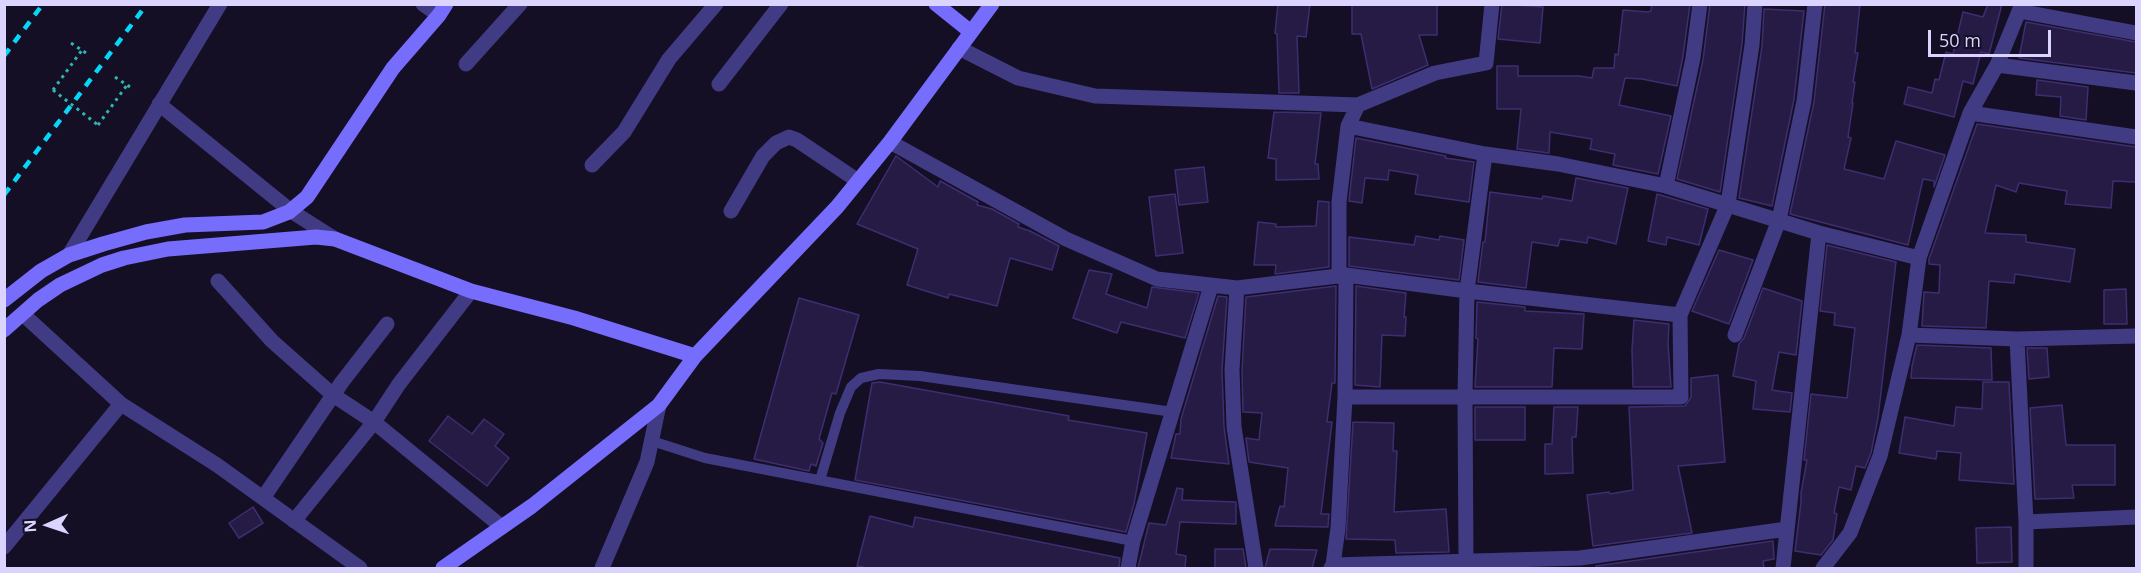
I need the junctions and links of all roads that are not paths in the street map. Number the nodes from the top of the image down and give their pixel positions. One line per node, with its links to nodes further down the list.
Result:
1 (220, 4): 21 (street)
2 (423, 4): 13 (street)
3 (520, 4): 17 (street)
4 (716, 4): 28 (street)
5 (781, 4): 20 (street)
6 (936, 4): 14 (main road)
7 (992, 4): 14 (main road)
8 (1492, 4): 22 (street)
9 (1700, 4): 30 (street)
10 (1755, 4): 31 (street)
11 (1815, 4): 34 (street)
12 (2020, 8): 15 (street); 18 (street)
13 (443, 10): 32 (main road)
14 (971, 32): 16 (main road)
15 (2136, 33)
16 (959, 48): 22 (street); 26 (main road)
17 (466, 64)
18 (1997, 64): 19 (street); 23 (street)
19 (2136, 83)
20 (720, 84)
21 (159, 104): 32 (street); 37 (street)
22 (1358, 105): 24 (street)
23 (1970, 113): 25 (street); 38 (street)
24 (1348, 126): 27 (street); 39 (street)
25 (2136, 137)
26 (890, 142): 29 (main road); 41 (street)
27 (1485, 154): 30 (street); 44 (street)
28 (592, 165)
29 (858, 181): 33 (street); 54 (main road)
30 (1665, 186): 31 (street)
31 (1728, 204): 34 (street); 46 (street)
32 (291, 211): 36 (street); 37 (main road)
33 (731, 211)
34 (1779, 220): 35 (street); 50 (street)
35 (1819, 233): 38 (street); 69 (street)
36 (335, 239): 43 (main road); 49 (main road)
37 (69, 255): 45 (main road)
38 (1919, 258): 51 (street)
39 (1342, 275): 42 (street); 44 (street); 57 (street)
40 (218, 281): 55 (street)
41 (1211, 286): 42 (street); 60 (street)
42 (1237, 288): 78 (street)
43 (471, 291): 54 (main road); 61 (street)
44 (1467, 291): 46 (street); 56 (street)
45 (4, 300)
46 (1680, 315): 56 (street)
47 (26, 317): 58 (street)
48 (387, 324): 55 (street)
49 (4, 330)
50 (1735, 335)
51 (1909, 335): 53 (street); 80 (street)
52 (2136, 336): 53 (street)
53 (2017, 339): 67 (street)
54 (695, 356): 59 (main road)
55 (333, 395): 61 (street); 64 (street)
56 (1465, 396): 57 (street); 72 (street)
57 (1345, 398): 73 (street)
58 (121, 404): 64 (street); 71 (street)
59 (659, 405): 62 (street); 68 (main road)
60 (1173, 412): 63 (lane); 70 (street)
61 (374, 422): 66 (street); 68 (street)
62 (652, 441): 63 (lane); 76 (street)
63 (820, 480): 70 (lane)
64 (263, 498): 66 (street)
65 (2136, 517): 67 (street)
66 (294, 521): 74 (street)
67 (2026, 522): 81 (street)
68 (502, 527): 75 (main road)
69 (1787, 529): 72 (street); 79 (street)
70 (1133, 541): 77 (street)
71 (4, 548)
72 (1466, 562): 73 (street)
73 (1332, 567)
74 (360, 568)
75 (443, 568)
76 (602, 568)
77 (1128, 568)
78 (1256, 568)
79 (1783, 568)
80 (1823, 568)
81 (2026, 568)

